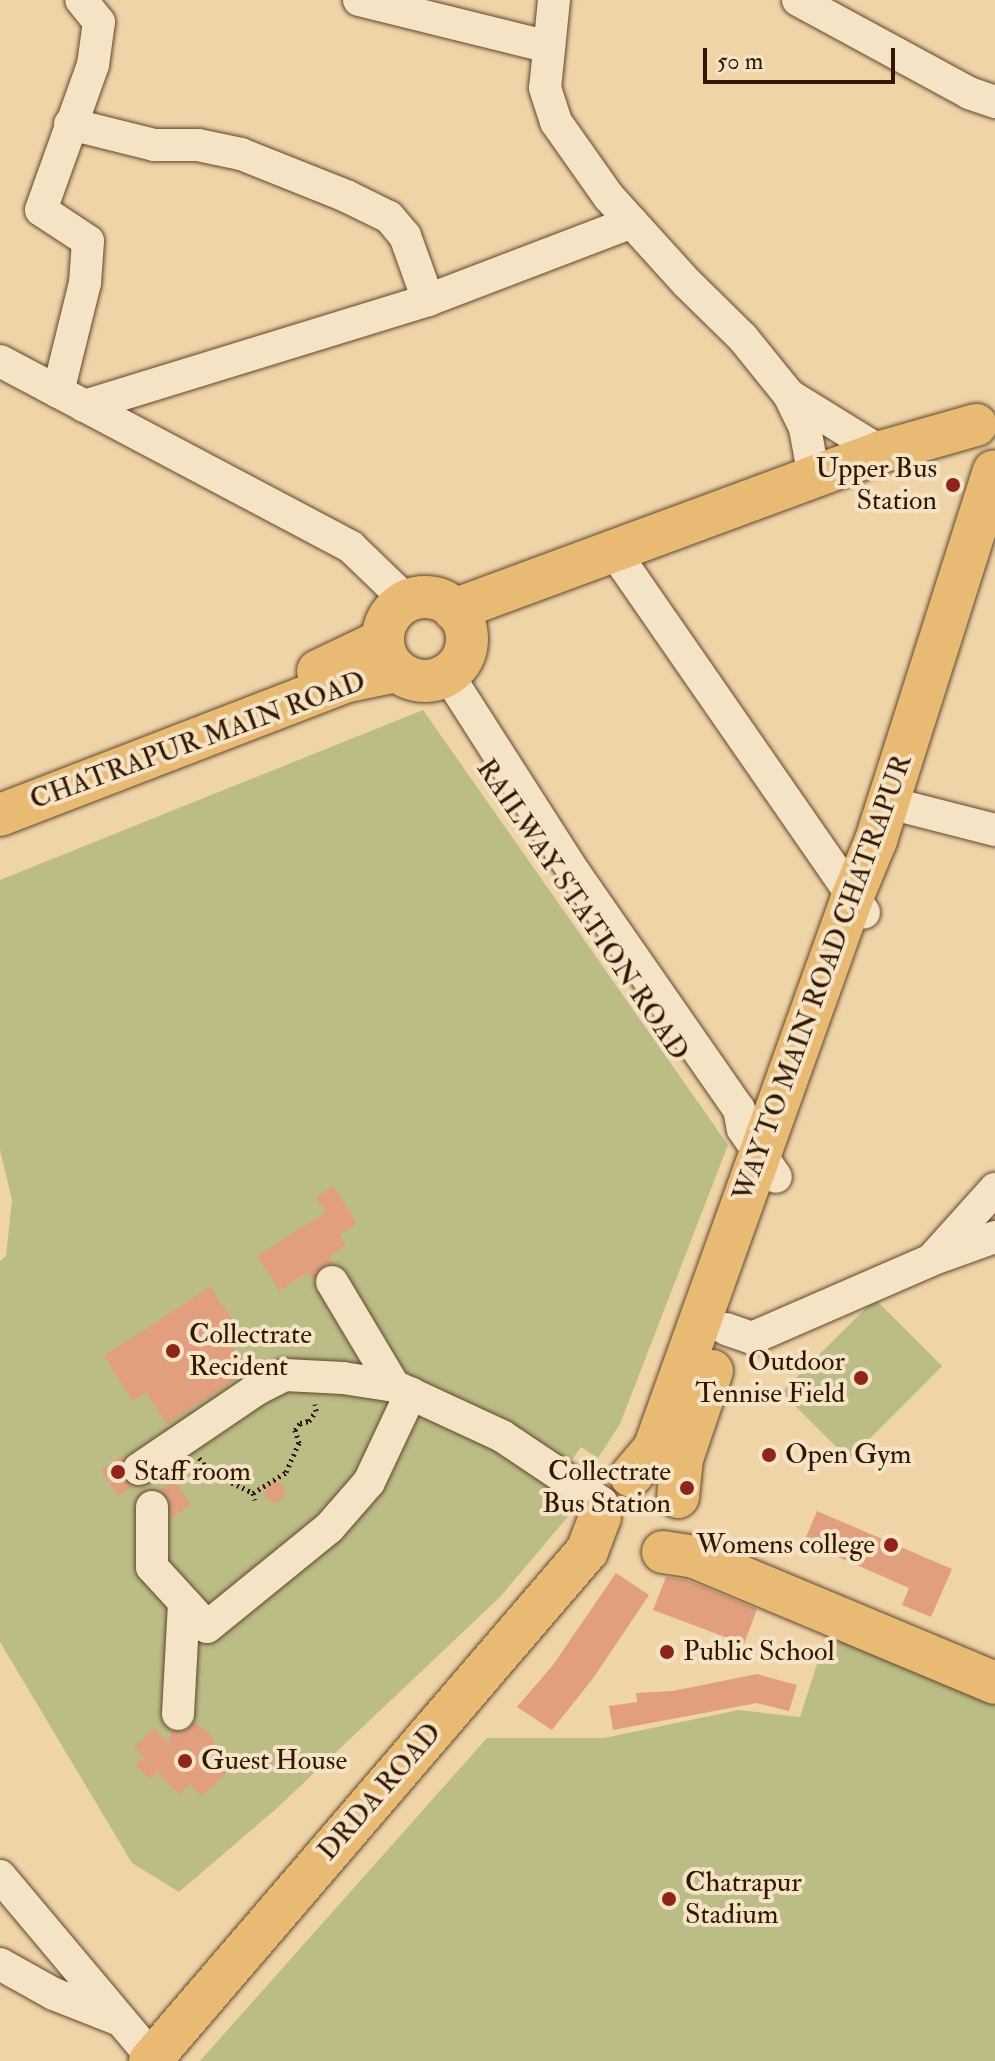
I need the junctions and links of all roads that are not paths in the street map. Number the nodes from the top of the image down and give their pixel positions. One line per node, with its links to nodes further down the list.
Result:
1 (81, 0): 7 (street)
2 (359, 0): 5 (street)
3 (554, 0): 5 (street)
4 (798, 0): 6 (street)
5 (549, 47): 8 (street)
6 (995, 102)
7 (70, 124): 9 (street); 12 (street)
8 (632, 222): 9 (street); 11 (street)
9 (428, 300): 12 (street)
10 (0, 361): 12 (street)
11 (789, 395): 14 (street); 15 (street)
12 (71, 399): 18 (street)
13 (985, 447): 14 (main road); 17 (main road); 25 (main road, WAY TO MAIN ROAD CHATRAPUR)
14 (881, 452): 15 (main road)
15 (814, 477): 17 (main road)
16 (994, 530): 22 (main road, WAY TO MAIN ROAD CHATRAPUR)
17 (619, 559): 19 (main road); 25 (street)
18 (407, 601): 19 (main road); 20 (main road)
19 (460, 618): 20 (main road)
20 (414, 667): 21 (main road, CHATRAPUR MAIN ROAD); 23 (main road, CHATRAPUR MAIN ROAD); 26 (street, RAILWAY STATION ROAD)
21 (0, 794)
22 (905, 807): 24 (street); 25 (main road, WAY TO MAIN ROAD CHATRAPUR)
23 (0, 815)
24 (995, 830)
25 (859, 906): 26 (main road, WAY TO MAIN ROAD CHATRAPUR); 26 (main road, WAY TO MAIN ROAD CHATRAPUR)
26 (760, 1153): 31 (main road); 34 (main road, WAY TO MAIN ROAD CHATRAPUR)
27 (995, 1189): 29 (street)
28 (995, 1237): 29 (street)
29 (931, 1260): 31 (street)
30 (332, 1282): 32 (street)
31 (726, 1329): 36 (main road)
32 (402, 1390): 33 (street); 34 (street); 38 (street)
33 (139, 1469)
34 (611, 1499): 36 (main road); 37 (main road); 45 (main road, DRDA ROAD)
35 (152, 1507): 38 (street)
36 (675, 1523): 37 (main road); 39 (main road); 40 (main road)
37 (622, 1552): 45 (main road, DRDA ROAD)
38 (184, 1603): 41 (street)
39 (995, 1661)
40 (995, 1683)
41 (178, 1714)
42 (0, 1876): 44 (street)
43 (0, 1964): 44 (street)
44 (125, 2023): 45 (street)
45 (160, 2060)

